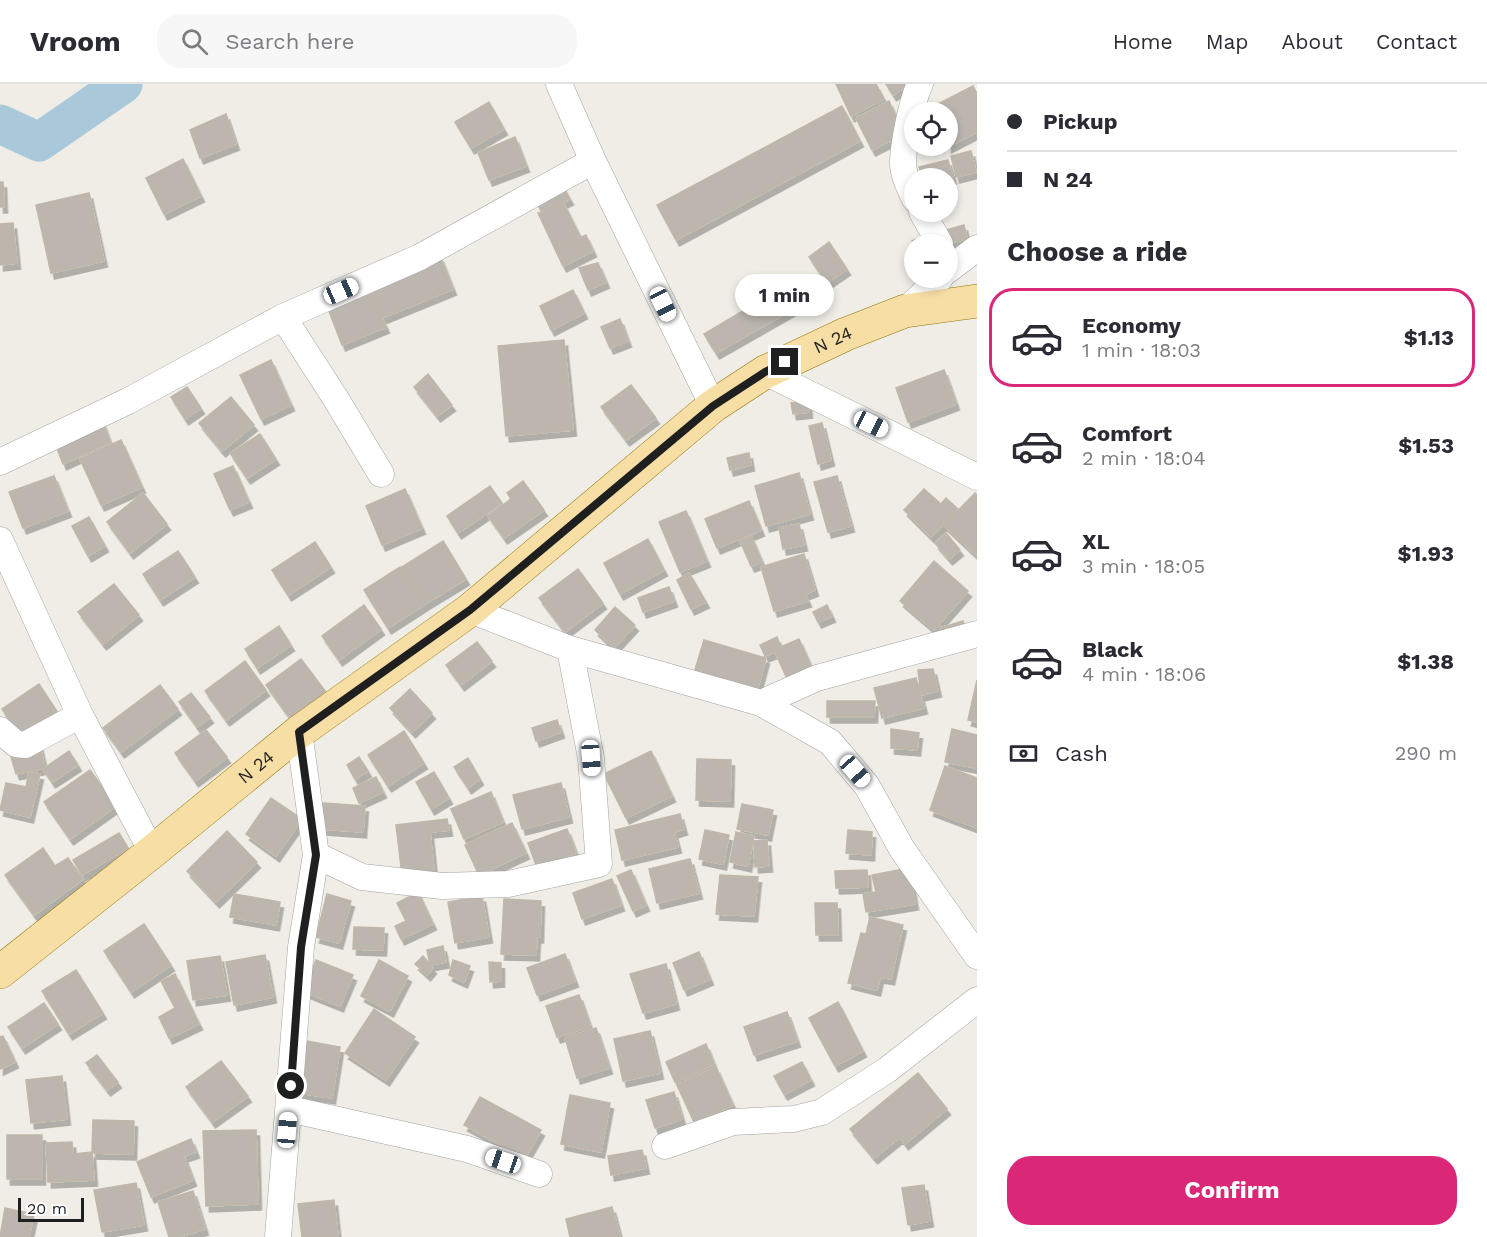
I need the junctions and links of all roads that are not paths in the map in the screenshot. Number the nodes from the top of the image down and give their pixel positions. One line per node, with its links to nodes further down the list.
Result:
1 (560, 84): 3 (street)
2 (920, 84): 4 (street)
3 (593, 161): 10 (street); 12 (street)
4 (904, 169)
5 (977, 248): 6 (street)
6 (958, 257)
7 (925, 288): 9 (street)
8 (977, 301): 9 (main road, N 24)
9 (905, 311): 11 (main road, N 24)
10 (283, 316): 13 (street); 14 (street)
11 (765, 372): 12 (main road, N 24); 15 (street)
12 (713, 406): 17 (main road, N 24)
13 (0, 462)
14 (381, 474)
15 (977, 477)
16 (0, 540): 21 (street)
17 (470, 610): 19 (street); 23 (main road, N 24)
18 (977, 634): 20 (street)
19 (570, 649): 20 (street); 25 (street)
20 (761, 703): 26 (street)
21 (80, 716): 22 (street); 24 (street)
22 (0, 730)
23 (299, 732): 24 (main road, N 24); 25 (street)
24 (152, 852): 27 (main road, N 24)
25 (316, 855): 29 (street)
26 (977, 956)
27 (0, 972)
28 (977, 1000): 30 (street)
29 (289, 1109): 31 (street); 32 (street)
30 (665, 1146)
31 (539, 1174)
32 (278, 1237)

